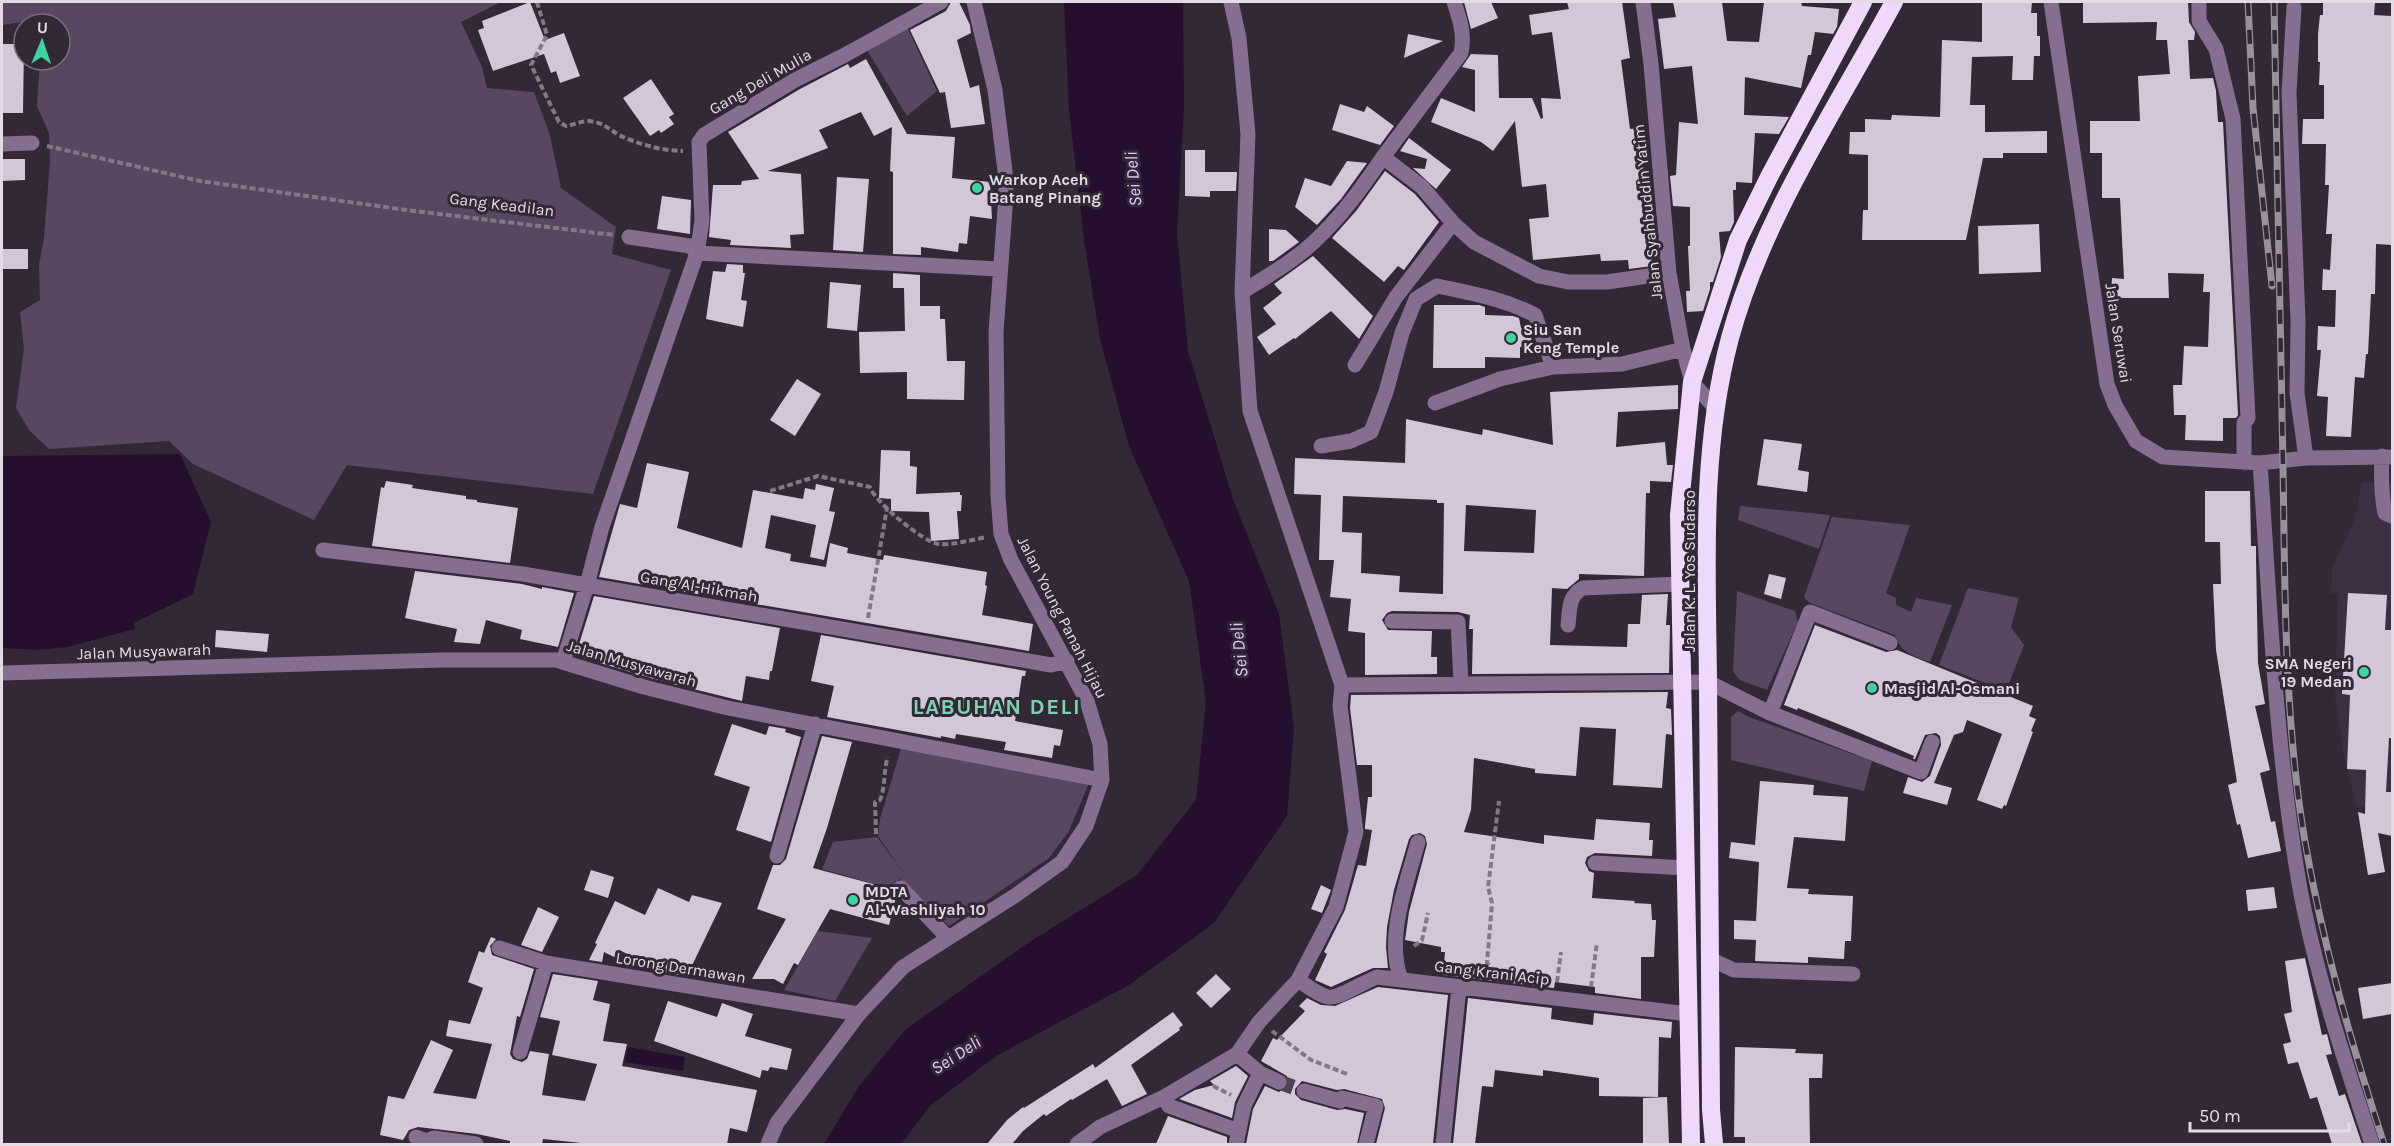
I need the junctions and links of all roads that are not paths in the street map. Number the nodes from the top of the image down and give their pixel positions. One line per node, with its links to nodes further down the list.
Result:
1 (941, 2): 16 (street, Gang Deli Mulia)
2 (975, 2): 17 (street, Jalan Young Panah Hijau)
3 (1231, 2): 19 (street)
4 (1454, 2): 13 (street)
5 (1643, 2): 18 (street, Jalan Syahbuddin Yatim)
6 (1863, 2): 23 (highway, Jalan K. L. Yos Sudarso)
7 (1894, 2): 25 (highway, Jalan K. L. Yos Sudarso)
8 (2051, 2): 29 (street, Jalan Seruwai)
9 (2199, 2): 29 (street)
10 (2294, 7): 28 (street)
11 (32, 143): 12 (street)
12 (2, 144)
13 (1383, 157): 14 (street); 19 (street)
14 (1453, 223): 18 (street); 21 (street)
15 (628, 237): 16 (street)
16 (697, 253): 17 (street); 34 (street)
17 (999, 269): 38 (street, Jalan Young Panah Hijau)
18 (1669, 273): 20 (street, Jalan Syahbuddin Yatim)
19 (1242, 292): 44 (street)
20 (1683, 349): 22 (street); 23 (street, Jalan Syahbuddin Yatim)
21 (1355, 365)
22 (1553, 367): 24 (street); 26 (street)
23 (1692, 382): 25 (street, Jalan Syahbuddin Yatim); 33 (highway, Jalan K. L. Yos Sudarso)
24 (1435, 404)
25 (1716, 409): 41 (highway, Jalan K. L. Yos Sudarso)
26 (1321, 446)
27 (2387, 457): 28 (street, Jalan Seruwai); 31 (street)
28 (2306, 458): 30 (street, Jalan Seruwai)
29 (2244, 462): 30 (street, Jalan Seruwai)
30 (2260, 463): 79 (street)
31 (2392, 516)
32 (323, 550): 34 (street, Gang Al-Hikmah)
33 (1681, 584): 36 (street); 43 (highway, Jalan K. L. Yos Sudarso)
34 (587, 585): 38 (street, Gang Al-Hikmah); 39 (street)
35 (1392, 621): 42 (street)
36 (1568, 625)
37 (1890, 643): 45 (street)
38 (1067, 661): 48 (street, Jalan Young Panah Hijau)
39 (563, 662): 40 (street, Jalan Musyawarah); 46 (street, Jalan Musyawarah)
40 (2, 673)
41 (1708, 682): 43 (street); 45 (street); 56 (highway, Jalan K. L. Yos Sudarso)
42 (1461, 683): 43 (street); 44 (street)
43 (1683, 683): 52 (highway, Jalan K. L. Yos Sudarso)
44 (1342, 685): 60 (street)
45 (1770, 713): 47 (street)
46 (815, 724): 48 (street, Jalan Musyawarah); 50 (street)
47 (1932, 742)
48 (1102, 780): 54 (street, Jalan Young Panah Hijau)
49 (1418, 842): 59 (street)
50 (777, 856)
51 (1595, 863): 52 (street)
52 (1686, 868): 63 (highway, Jalan K. L. Yos Sudarso)
53 (902, 888): 54 (street)
54 (948, 938): 62 (street, Jalan Young Panah Hijau)
55 (500, 948): 57 (street, Lorong Dermawan)
56 (1710, 959): 58 (street); 78 (highway, Jalan K. L. Yos Sudarso)
57 (546, 963): 62 (street, Lorong Dermawan); 64 (street)
58 (1853, 975)
59 (1401, 979): 60 (street, Gang Krani Acip); 61 (street, Gang Krani Acip)
60 (1298, 980): 65 (street)
61 (1459, 987): 63 (street, Gang Krani Acip); 76 (street)
62 (859, 1014): 73 (street, Jalan Young Panah Hijau)
63 (1689, 1014): 77 (highway, Jalan K. L. Yos Sudarso)
64 (520, 1052)
65 (1237, 1054): 66 (street); 69 (street)
66 (1260, 1073): 67 (street); 71 (street)
67 (1280, 1082)
68 (1304, 1091): 75 (street)
69 (1164, 1097): 71 (street); 74 (street)
70 (416, 1137): 72 (street)
71 (1237, 1141)
72 (476, 1144)
73 (768, 1144)
74 (1077, 1144)
75 (1366, 1144)
76 (1443, 1144)
77 (1691, 1144)
78 (1714, 1144)
79 (2372, 1144)

